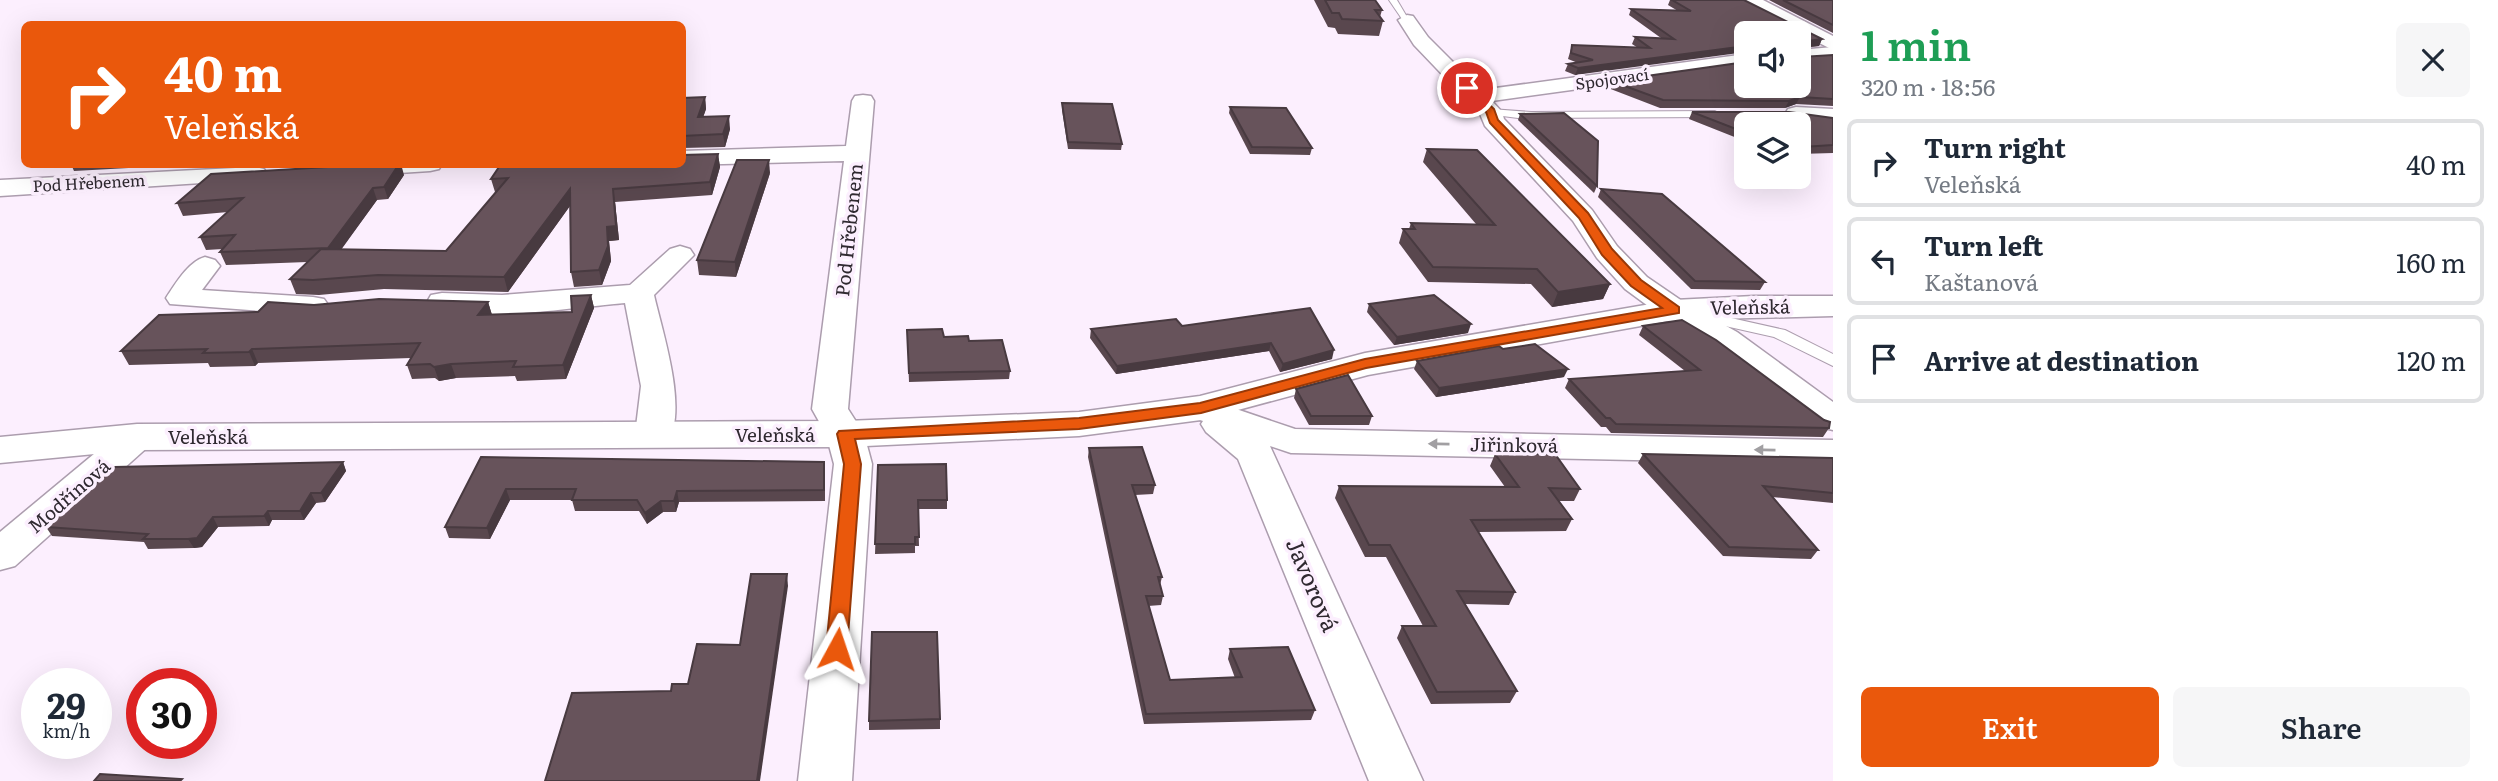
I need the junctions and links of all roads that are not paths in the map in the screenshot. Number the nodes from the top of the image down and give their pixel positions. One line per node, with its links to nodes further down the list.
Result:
1 (1393, 0): 4 (lane)
2 (1735, 0): 3 (street)
3 (1752, 2): 5 (street)
4 (1407, 20): 10 (street)
5 (1833, 44)
6 (1833, 54): 7 (street)
7 (1811, 55)
8 (1734, 62): 10 (street, Spojovací)
9 (863, 101): 14 (street)
10 (1484, 104): 11 (lane); 26 (street)
11 (1727, 114)
12 (1811, 115): 13 (street)
13 (1833, 116)
14 (857, 153): 15 (street, Pod Hřebenem); 30 (street, Pod Hřebenem)
15 (686, 158)
16 (365, 168): 17 (street)
17 (333, 170)
18 (277, 173): 19 (street, Pod Hřebenem)
19 (0, 188)
20 (680, 255): 22 (street)
21 (205, 266): 24 (street)
22 (638, 293): 23 (street); 31 (street)
23 (410, 302)
24 (345, 304)
25 (1833, 306): 26 (street, Veleňská)
26 (1674, 310): 27 (lane); 28 (street, Veleňská); 29 (street)
27 (1833, 361)
28 (1201, 408): 30 (street, Veleňská); 34 (street, Jiřinková, one-way to 28); 37 (street, Javorová)
29 (1833, 419)
30 (845, 434): 31 (street, Veleňská); 36 (street, Pod Hřebenem)
31 (654, 435): 32 (street, Veleňská)
32 (137, 438): 33 (street, Veleňská); 35 (street, Modřínová)
33 (0, 450)
34 (1833, 452)
35 (0, 555)
36 (825, 781)
37 (1396, 781)

